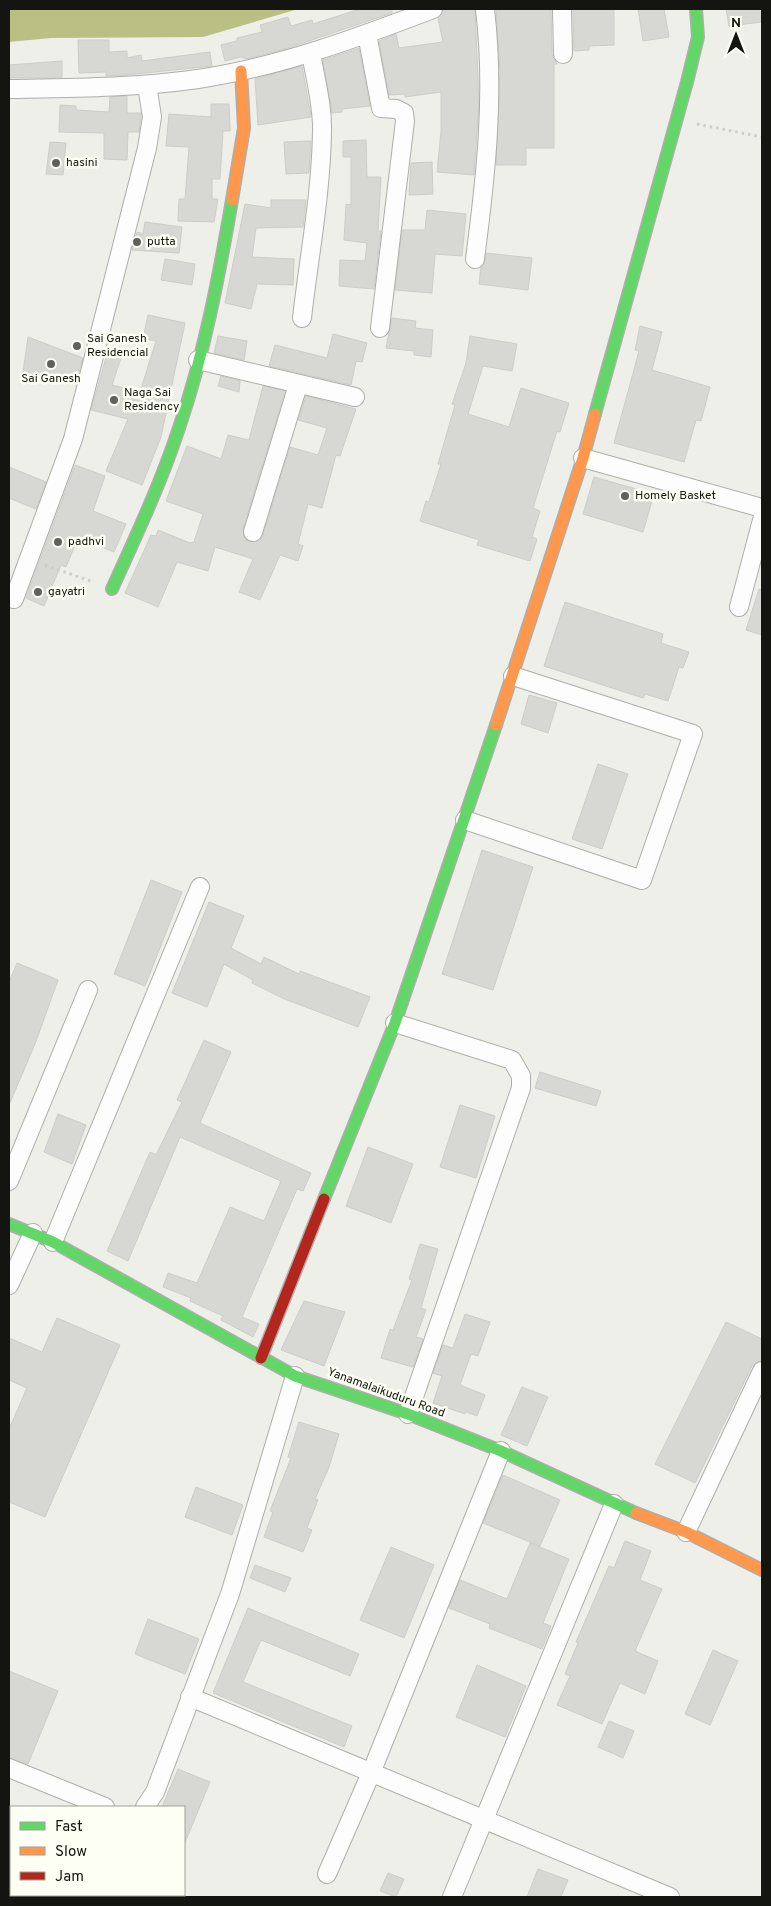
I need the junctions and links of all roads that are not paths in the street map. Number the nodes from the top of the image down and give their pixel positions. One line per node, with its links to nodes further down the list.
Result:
1 (433, 9): 5 (street)
2 (485, 9): 11 (street)
3 (562, 9): 7 (street)
4 (695, 11): 17 (street)
5 (367, 34): 6 (street); 13 (street)
6 (311, 53): 8 (street); 12 (street)
7 (563, 54)
8 (241, 71): 9 (street); 14 (street)
9 (147, 85): 10 (street); 22 (street)
10 (9, 89)
11 (475, 259)
12 (302, 318)
13 (380, 328)
14 (198, 360): 15 (street); 21 (street)
15 (298, 385): 16 (street); 20 (street)
16 (355, 397)
17 (583, 458): 18 (street); 24 (street)
18 (762, 508)
19 (762, 520): 23 (street)
20 (253, 532)
21 (112, 589)
22 (14, 599)
23 (739, 607)
24 (513, 676): 25 (street); 25 (street)
25 (466, 820): 28 (street)
26 (200, 887): 32 (street)
27 (88, 990): 29 (street)
28 (395, 1023): 34 (street); 37 (street)
29 (9, 1181)
30 (9, 1224): 31 (street, Yanamalaikuduru Road)
31 (33, 1233): 32 (street, Yanamalaikuduru Road); 33 (street)
32 (53, 1242): 34 (street, Yanamalaikuduru Road)
33 (9, 1285)
34 (261, 1358): 36 (street, Yanamalaikuduru Road)
35 (762, 1370): 40 (street)
36 (295, 1376): 37 (street, Yanamalaikuduru Road); 42 (street)
37 (408, 1414): 38 (street, Yanamalaikuduru Road)
38 (501, 1451): 39 (street, Yanamalaikuduru Road); 44 (street)
39 (614, 1504): 40 (street, Yanamalaikuduru Road); 47 (street)
40 (686, 1532): 41 (street, Yanamalaikuduru Road)
41 (762, 1570)
42 (190, 1697): 44 (street); 46 (street)
43 (9, 1768): 45 (street)
44 (371, 1774): 47 (street); 48 (street)
45 (103, 1806)
46 (145, 1806)
47 (486, 1820): 49 (street); 50 (street)
48 (327, 1874)
49 (452, 1897)
50 (670, 1897)

